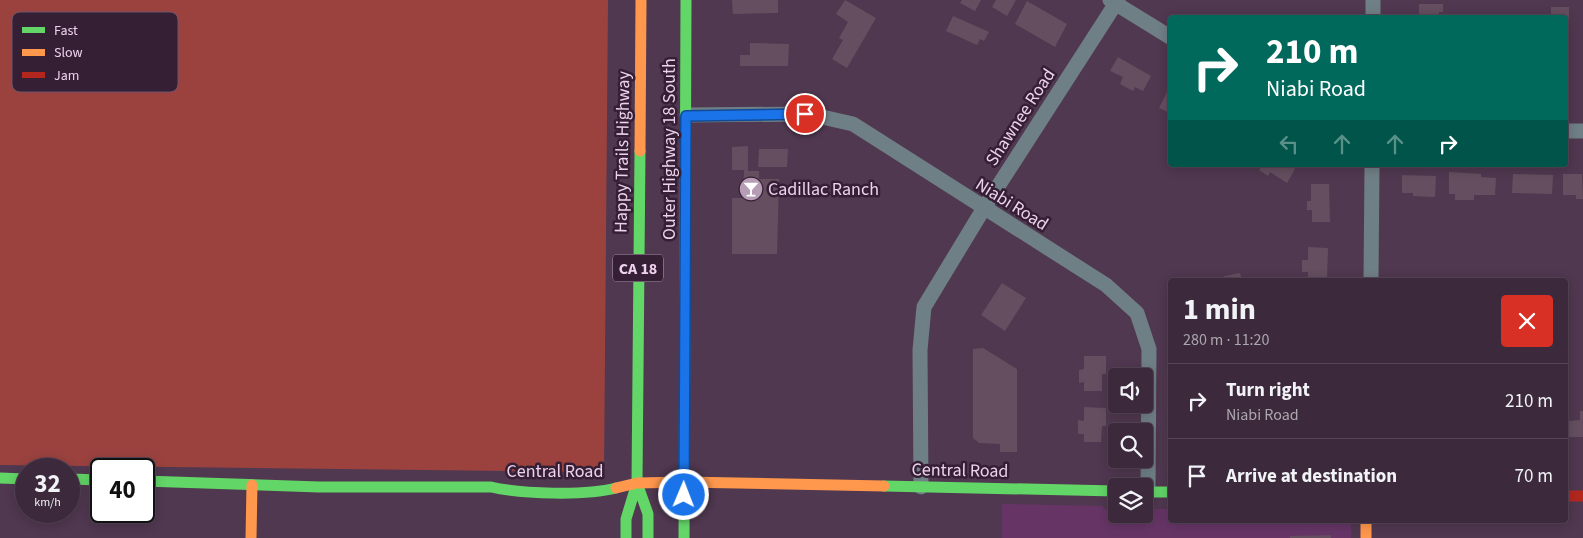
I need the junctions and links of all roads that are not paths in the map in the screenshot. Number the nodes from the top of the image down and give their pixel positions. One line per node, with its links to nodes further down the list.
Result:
1 (641, 0): 18 (street, Happy Trails Highway / CA 18)
2 (686, 0): 7 (street, Outer Highway 18 South)
3 (1373, 0): 5 (street)
4 (1115, 1): 6 (street); 11 (street, Shawnee Road)
5 (1373, 15)
6 (1168, 37)
7 (686, 116): 11 (street, Niabi Road); 17 (street, Outer Highway 18 South)
8 (1568, 131): 9 (street)
9 (1583, 132)
10 (1372, 167): 12 (street)
11 (984, 208): 15 (street, Niabi Road); 20 (street, Shawnee Road)
12 (1371, 278)
13 (0, 478): 14 (street)
14 (15, 478)
15 (1146, 478)
16 (155, 481): 19 (street, Central Road)
17 (684, 482): 18 (street, Central Road); 20 (street, Central Road); 30 (street, Outer Highway 18 South)
18 (637, 483): 19 (street, Central Road); 28 (street, Happy Trails Highway / CA 18); 29 (street, Happy Trails Highway / CA 18)
19 (252, 485): 27 (street)
20 (921, 487): 21 (street, Central Road)
21 (1108, 491)
22 (1153, 492): 23 (street)
23 (1168, 492)
24 (1568, 496): 25 (street)
25 (1583, 496)
26 (1366, 523): 31 (street)
27 (251, 538)
28 (626, 538)
29 (648, 538)
30 (684, 538)
31 (1366, 538)

